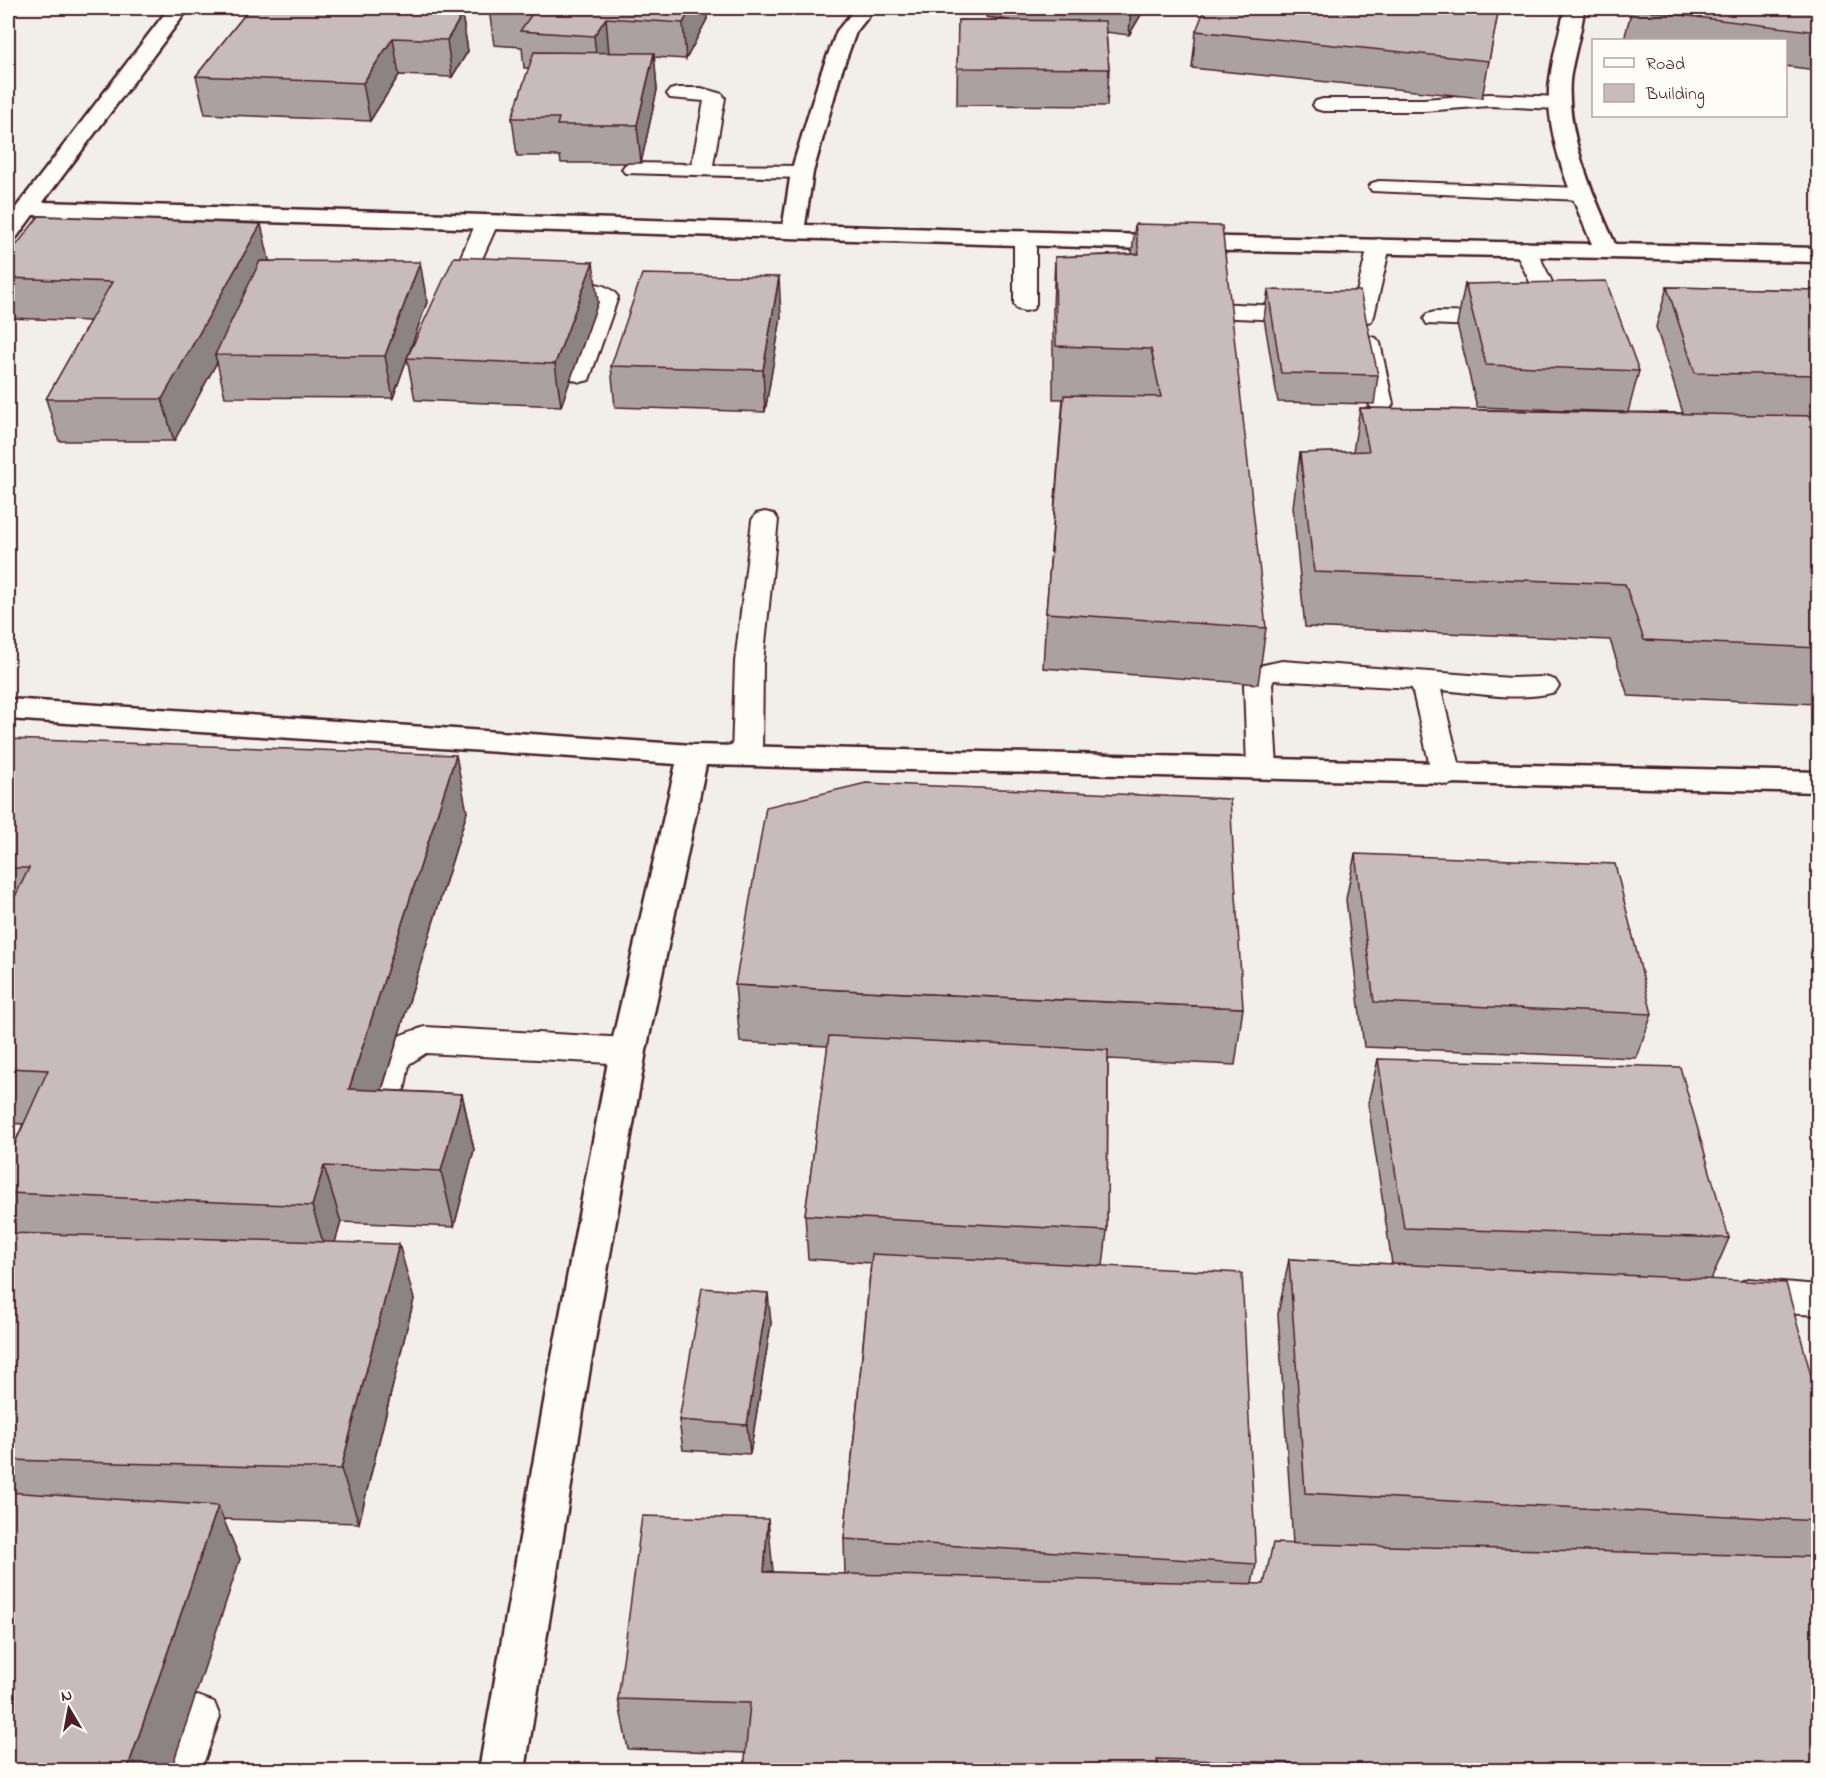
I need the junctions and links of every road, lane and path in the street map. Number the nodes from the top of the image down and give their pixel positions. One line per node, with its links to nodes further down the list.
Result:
1 (179, 8): 12 (street)
2 (866, 8): 9 (street)
3 (1575, 8): 5 (street)
4 (677, 94): 8 (lane)
5 (1560, 103): 6 (lane); 11 (street)
6 (1323, 105)
7 (632, 169): 8 (lane)
8 (703, 171): 9 (lane)
9 (802, 172): 14 (street)
10 (1379, 187): 11 (lane)
11 (1582, 194): 19 (street)
12 (26, 208): 13 (street); 15 (street)
13 (488, 222): 14 (street); 21 (lane)
14 (793, 231): 16 (street)
15 (8, 232)
16 (1025, 238): 17 (street); 23 (lane)
17 (1379, 246): 18 (street); 25 (lane)
18 (1525, 249): 19 (street); 26 (lane)
19 (1606, 251): 20 (street)
20 (1818, 255)
21 (490, 289)
22 (534, 290): 27 (lane)
23 (1025, 304)
24 (1212, 310): 25 (lane)
25 (1363, 316): 28 (lane)
26 (1435, 319)
27 (581, 375)
28 (1380, 404)
29 (765, 520): 34 (lane)
30 (1424, 680): 31 (lane); 35 (lane); 36 (lane)
31 (1545, 686)
32 (8, 709): 33 (street)
33 (693, 755): 34 (street); 38 (street)
34 (747, 755): 35 (street)
35 (1262, 768): 36 (street)
36 (1447, 775): 37 (street)
37 (1817, 787)
38 (628, 1052): 39 (lane); 44 (street)
39 (388, 1087)
40 (1711, 1293): 41 (lane)
41 (1818, 1300)
42 (198, 1717): 43 (lane)
43 (179, 1770)
44 (501, 1770)

